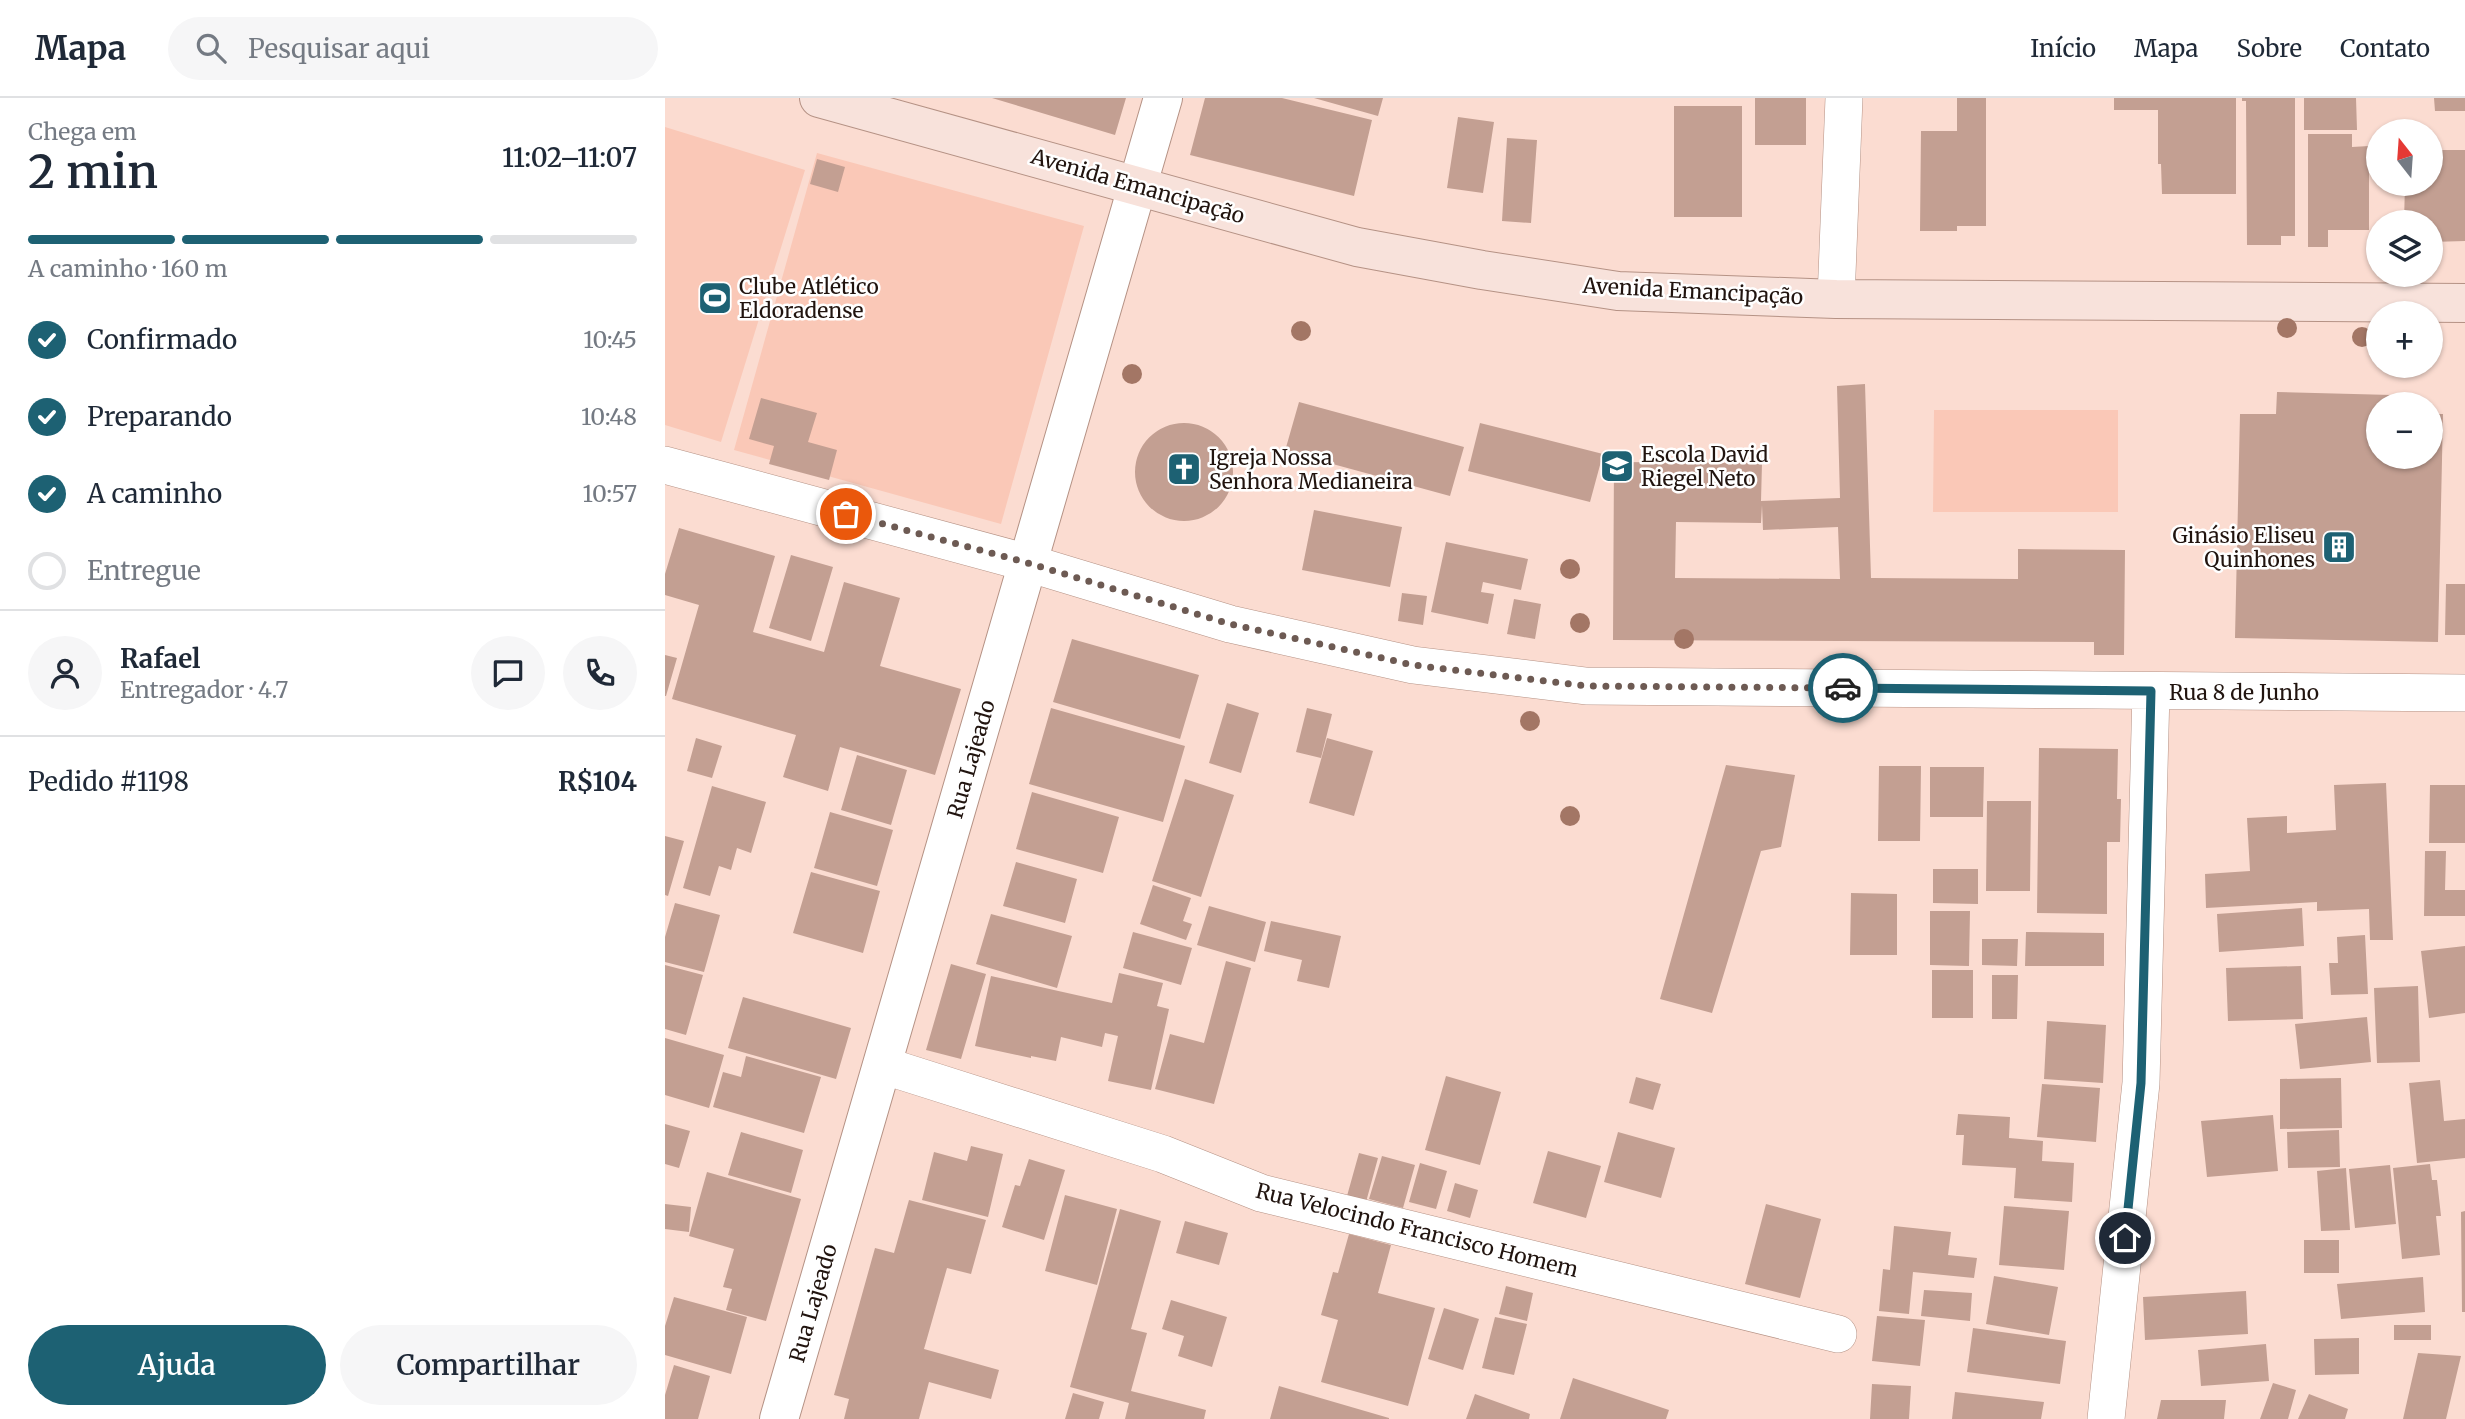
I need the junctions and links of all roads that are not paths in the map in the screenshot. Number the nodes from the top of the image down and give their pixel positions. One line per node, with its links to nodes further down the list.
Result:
1 (819, 98): 4 (main road, Avenida Emancipação)
2 (1163, 98): 4 (street, Rua Lajeado)
3 (1844, 98): 5 (street)
4 (1138, 187): 5 (main road, Avenida Emancipação); 8 (street, Rua Lajeado)
5 (1836, 299): 6 (main road, Avenida Emancipação)
6 (2465, 303)
7 (665, 466): 8 (street, Rua 8 de Junho)
8 (1028, 563): 9 (street, Rua 8 de Junho); 11 (street, Rua Lajeado)
9 (2151, 691): 10 (street, Rua 8 de Junho); 14 (street)
10 (2465, 693)
11 (882, 1066): 12 (street, Rua Velocindo Francisco Homem); 13 (street, Rua Lajeado)
12 (1838, 1334)
13 (779, 1419)
14 (2106, 1419)

